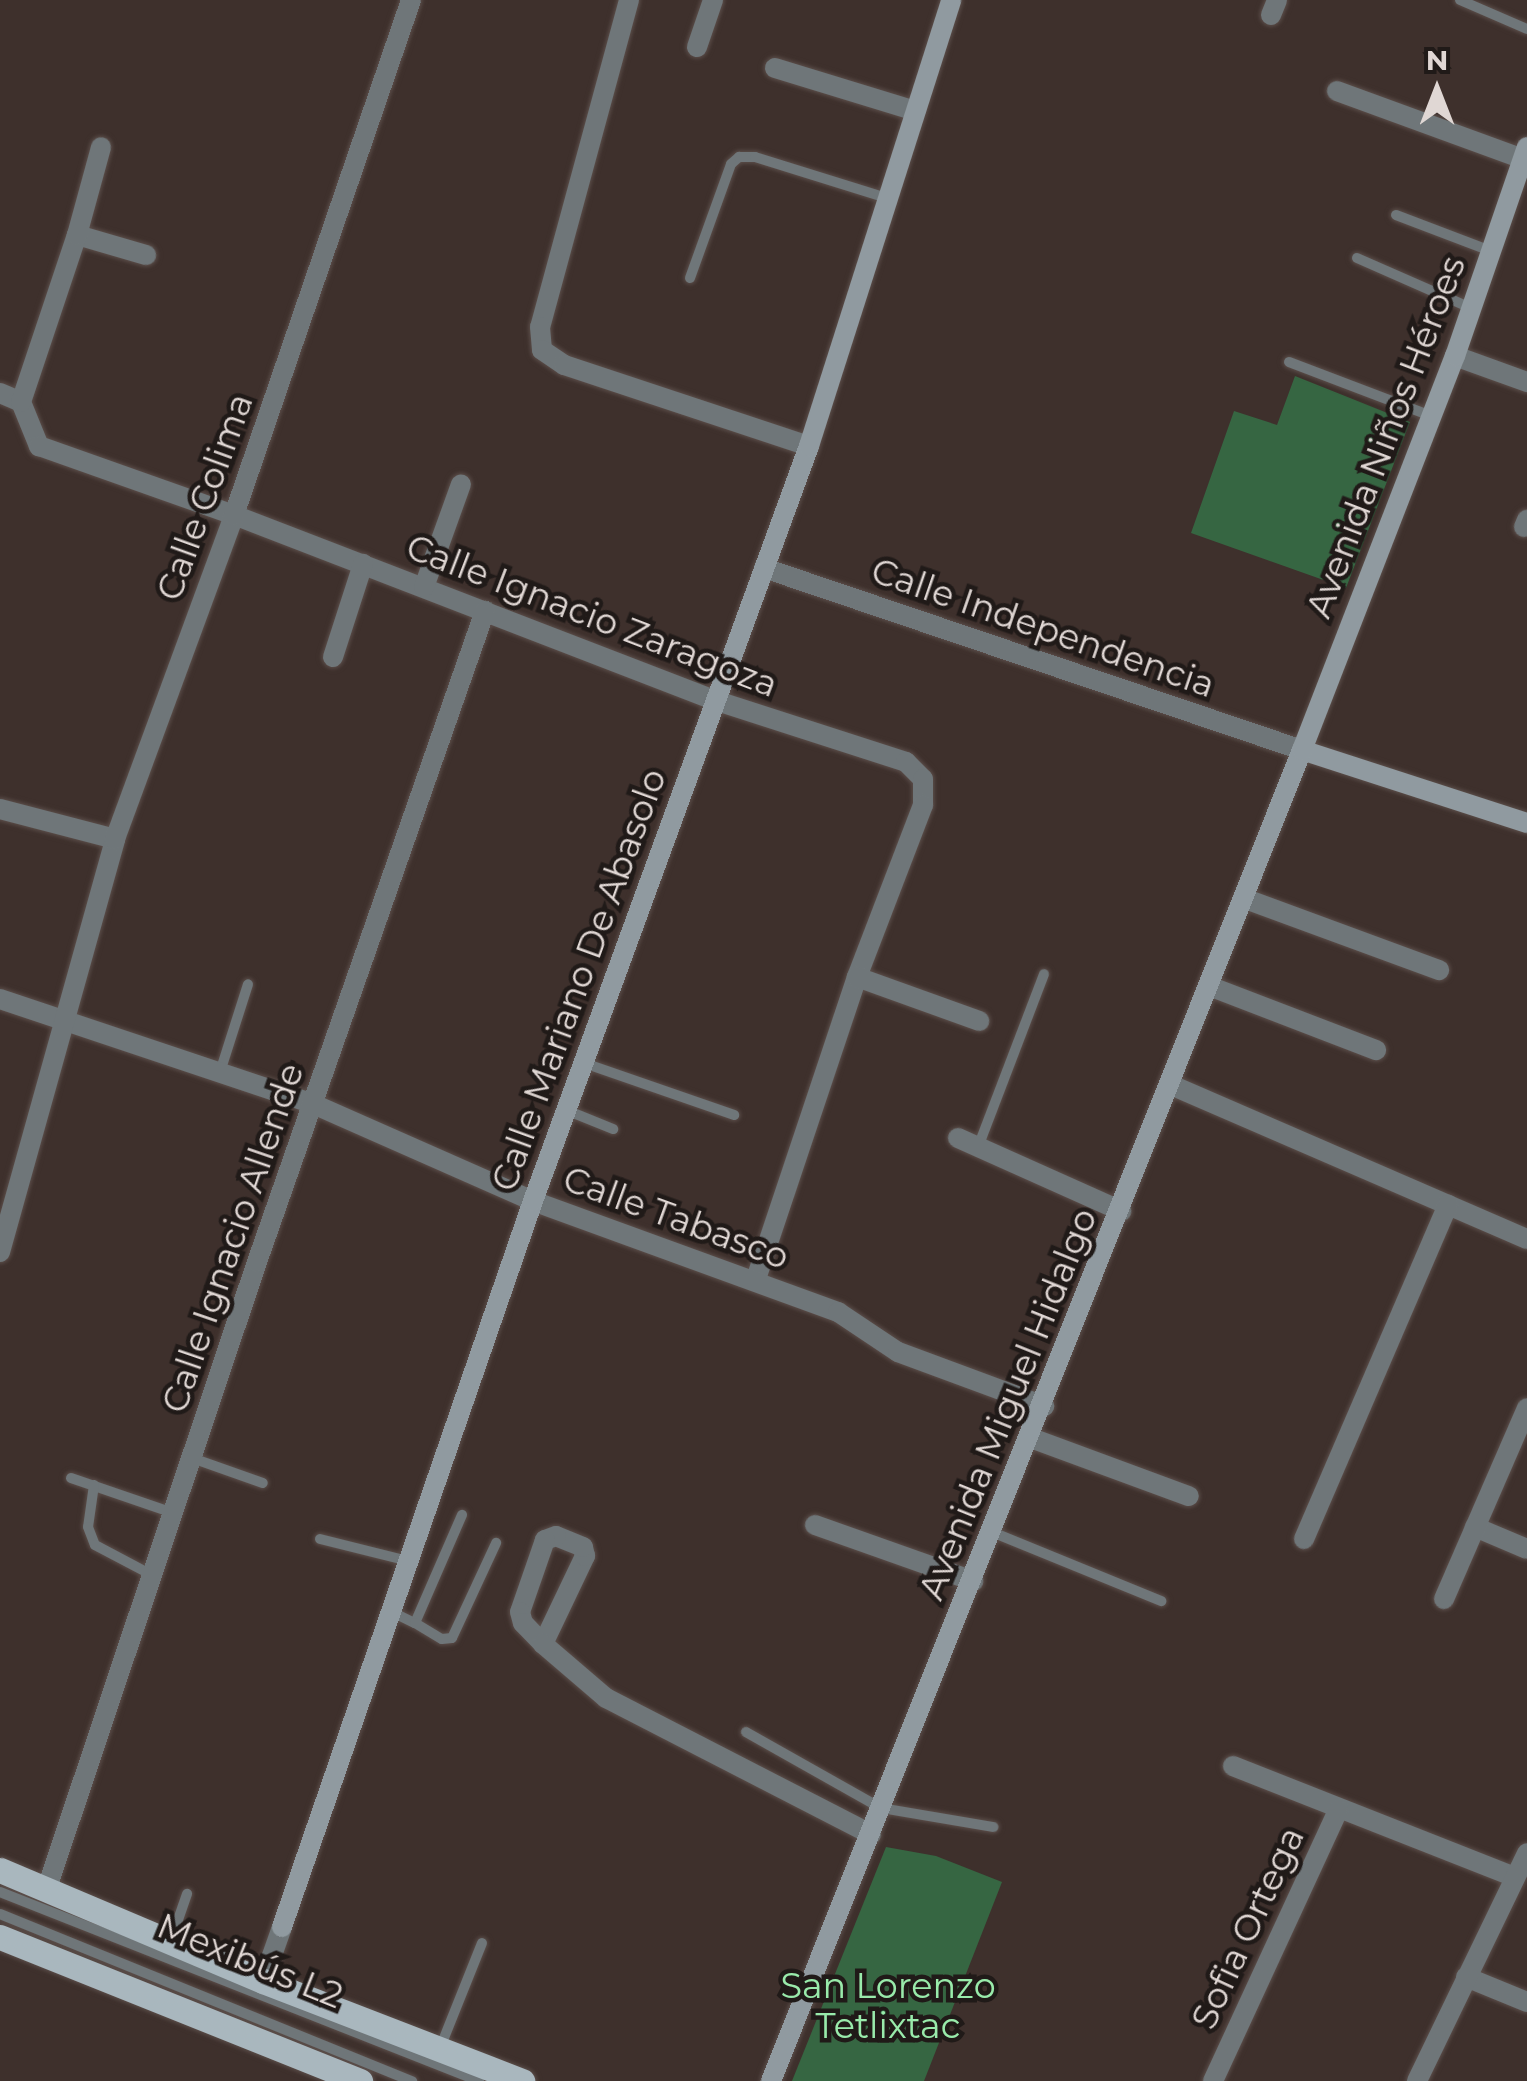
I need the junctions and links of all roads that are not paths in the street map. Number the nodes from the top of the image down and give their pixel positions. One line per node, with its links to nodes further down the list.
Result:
1 (411, 0): 29 (street, Calle Colima)
2 (629, 0): 27 (street)
3 (713, 0): 7 (street)
4 (951, 0): 10 (street, Calle Mariano De Abasolo)
5 (1460, 0): 6 (lane)
6 (1527, 28)
7 (697, 47)
8 (775, 68): 10 (street)
9 (1336, 91): 12 (street)
10 (916, 111): 13 (street, Calle Mariano De Abasolo)
11 (101, 147): 15 (street)
12 (1524, 163): 16 (street, Avenida Niños Héroes)
13 (888, 198): 19 (lane); 27 (street, Calle Mariano De Abasolo)
14 (1396, 215): 16 (lane)
15 (77, 234): 17 (street); 25 (street)
16 (1492, 251): 20 (street, Avenida Niños Héroes)
17 (146, 254)
18 (1357, 258): 20 (lane)
19 (690, 278)
20 (1472, 308): 21 (street, Avenida Niños Héroes)
21 (1455, 356): 23 (street); 26 (street, Avenida Niños Héroes)
22 (1289, 362): 26 (lane)
23 (1527, 382)
24 (0, 393): 25 (street)
25 (21, 402): 29 (street, Calle Ignacio Zaragoza)
26 (1432, 416): 36 (street, Avenida Niños Héroes)
27 (809, 446): 31 (street, Calle Mariano De Abasolo)
28 (461, 484): 32 (street)
29 (234, 515): 30 (street, Calle Ignacio Zaragoza); 39 (street, Calle Colima)
30 (363, 564): 32 (street, Calle Ignacio Zaragoza); 34 (street)
31 (764, 568): 35 (street, Calle Mariano De Abasolo); 36 (street, Calle Independencia)
32 (424, 588): 33 (street, Calle Ignacio Zaragoza)
33 (485, 611): 35 (street, Calle Ignacio Zaragoza); 53 (street, Calle Ignacio Allende)
34 (333, 657)
35 (714, 700): 43 (street, Calle Ignacio Zaragoza); 50 (street, Calle Mariano De Abasolo)
36 (1302, 750): 38 (street); 40 (street, Avenida Miguel Hidalgo)
37 (0, 809): 39 (street)
38 (1527, 824)
39 (115, 839): 47 (street, Calle Colima)
40 (1243, 898): 41 (street); 45 (street, Avenida Miguel Hidalgo)
41 (1439, 970)
42 (1044, 974): 58 (lane)
43 (857, 977): 48 (street); 64 (street)
44 (248, 984): 51 (lane)
45 (1209, 986): 49 (street); 52 (street, Avenida Miguel Hidalgo)
46 (0, 999): 47 (street, Calle Tabasco)
47 (63, 1017): 51 (street, Calle Tabasco); 63 (street, Calle Colima)
48 (979, 1021)
49 (1376, 1050)
50 (584, 1062): 54 (street, Calle Mariano De Abasolo); 55 (lane)
51 (220, 1072): 53 (street, Calle Tabasco)
52 (1171, 1085): 60 (street); 61 (street, Avenida Miguel Hidalgo)
53 (313, 1104): 59 (street, Calle Tabasco); 68 (street, Calle Ignacio Allende)
54 (566, 1110): 56 (lane); 59 (street, Calle Mariano De Abasolo)
55 (734, 1114)
56 (613, 1128)
57 (958, 1138): 58 (street)
58 (978, 1147): 61 (street)
59 (533, 1201): 64 (street, Calle Tabasco); 82 (street, Calle Mariano De Abasolo)
60 (1448, 1204): 62 (street); 79 (street)
61 (1121, 1211): 65 (street, Avenida Miguel Hidalgo)
62 (1527, 1239)
63 (0, 1252)
64 (756, 1279): 65 (street, Calle Tabasco)
65 (1044, 1406): 67 (street, Avenida Miguel Hidalgo)
66 (1527, 1408): 76 (street)
67 (1031, 1438): 72 (street); 77 (street, Avenida Miguel Hidalgo)
68 (192, 1457): 70 (lane); 73 (street, Calle Ignacio Allende)
69 (71, 1478): 71 (lane)
70 (263, 1484)
71 (94, 1486): 73 (lane); 83 (lane)
72 (1188, 1496)
73 (173, 1513): 83 (street, Calle Ignacio Allende)
74 (462, 1515): 88 (lane)
75 (815, 1525): 84 (street)
76 (1476, 1527): 81 (street); 85 (street)
77 (992, 1532): 84 (street, Avenida Miguel Hidalgo); 86 (lane)
78 (320, 1540): 82 (lane)
79 (1304, 1540)
80 (496, 1543): 88 (lane)
81 (1527, 1548)
82 (408, 1561): 87 (street, Calle Mariano De Abasolo)
83 (152, 1576): 99 (street, Calle Ignacio Allende)
84 (973, 1581): 92 (street, Avenida Miguel Hidalgo)
85 (1444, 1599)
86 (1161, 1601)
87 (391, 1611): 88 (lane); 107 (street, Calle Mariano De Abasolo)
88 (415, 1623)
89 (543, 1644): 89 (street); 95 (street)
90 (746, 1732): 92 (lane)
91 (1233, 1766): 93 (street)
92 (881, 1808): 94 (lane); 95 (street, Avenida Miguel Hidalgo)
93 (1338, 1810): 98 (street, Sofia Ortega); 115 (street, Sofia Ortega)
94 (992, 1828)
95 (871, 1834): 114 (street, Avenida Miguel Hidalgo)
96 (1527, 1853): 98 (street)
97 (0, 1870): 99 (main road)
98 (1515, 1877): 106 (street)
99 (47, 1888): 104 (main road)
100 (0, 1892): 112 (lane, Mexibús L2)
101 (187, 1894): 104 (lane)
102 (0, 1914): 111 (lane, Mexibús L2)
103 (0, 1937): 110 (main road)
104 (171, 1941): 107 (main road)
105 (482, 1943): 109 (lane)
106 (1466, 1977): 108 (street); 116 (street)
107 (263, 1981): 109 (main road)
108 (1527, 2002)
109 (440, 2049): 113 (main road)
110 (354, 2080)
111 (412, 2081)
112 (479, 2081)
113 (522, 2081)
114 (771, 2081)
115 (1213, 2081)
116 (1417, 2081)

